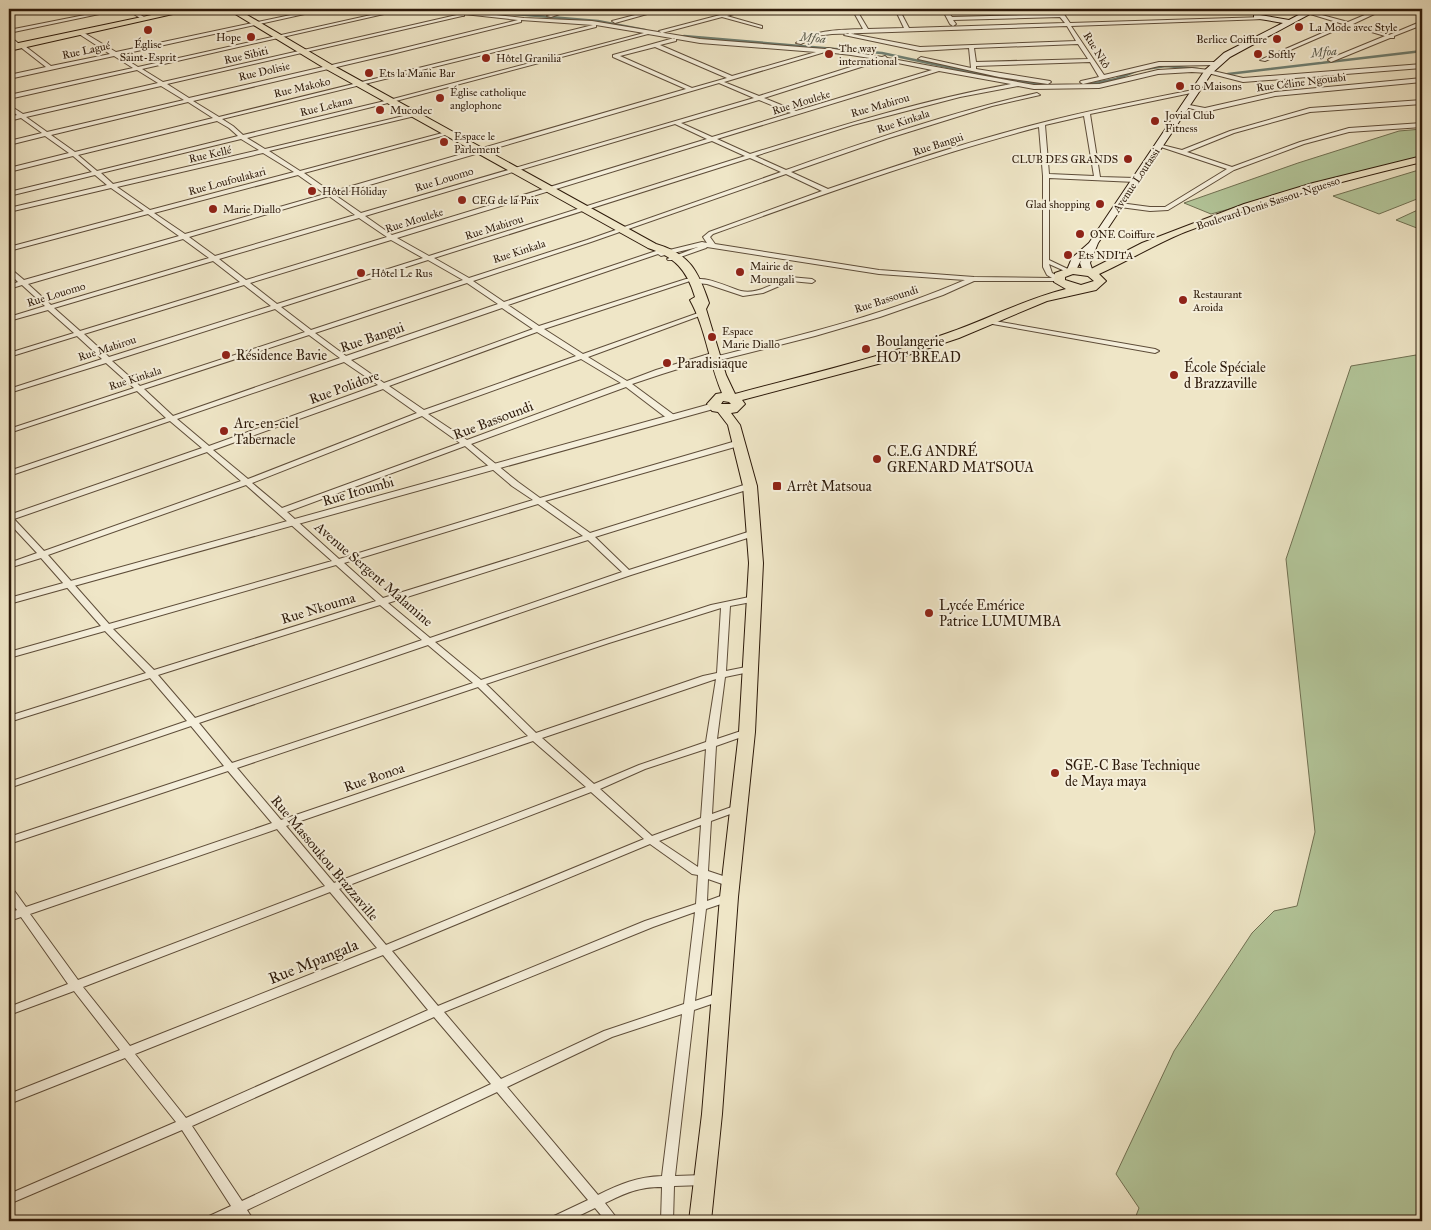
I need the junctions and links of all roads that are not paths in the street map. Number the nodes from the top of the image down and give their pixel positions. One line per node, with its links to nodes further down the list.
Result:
1 (122, 9): 45 (street)
2 (128, 9): 28 (street)
3 (180, 9): 28 (main road)
4 (191, 9): 47 (main road)
5 (230, 9): 35 (main road)
6 (325, 9): 35 (street, Rue Lagué)
7 (404, 9): 50 (street)
8 (431, 9): 23 (street)
9 (488, 9): 21 (street)
10 (572, 9): 26 (street)
11 (663, 9): 32 (street)
12 (748, 9): 27 (street)
13 (816, 9): 24 (street)
14 (854, 9): 43 (street)
15 (897, 9): 41 (street)
16 (944, 9): 30 (street)
17 (1058, 9): 18 (street); 25 (street, Rue Nkô)
18 (1071, 9)
19 (1251, 9): 29 (main road)
20 (1383, 9): 36 (street)
21 (481, 10): 23 (street); 26 (street)
22 (1312, 10): 33 (main road, Avenue Loutassi); 36 (street)
23 (469, 12): 31 (street); 58 (street, Rue Sibiti)
24 (824, 12)
25 (1063, 15): 30 (street); 38 (street, Rue Nkô)
26 (549, 16): 32 (street)
27 (722, 16): 39 (street); 42 (street)
28 (142, 17): 54 (main road)
29 (1261, 17): 33 (main road); 38 (street); 44 (main road)
30 (951, 19): 40 (street)
31 (524, 20): 37 (street); 66 (street, Rue Dolisie)
32 (615, 22): 42 (street)
33 (1288, 22): 44 (main road, Avenue Loutassi)
34 (1422, 23): 49 (street)
35 (254, 24): 50 (main road); 59 (street, Rue Lagué)
36 (1349, 24): 49 (street); 62 (street)
37 (601, 25): 48 (street); 77 (street, Rue Makoko)
38 (1070, 25): 40 (street); 53 (street, Rue Nkô)
39 (760, 26)
40 (956, 28): 41 (street)
41 (907, 30): 43 (street)
42 (662, 31): 52 (street)
43 (866, 31): 46 (street)
44 (1271, 31): 64 (main road, Avenue Loutassi)
45 (9, 32)
46 (832, 32): 52 (street); 56 (street)
47 (81, 33): 54 (main road); 59 (street)
48 (648, 34): 51 (street); 86 (street, Rue Lekana)
49 (1392, 37): 63 (street)
50 (279, 38): 58 (main road); 69 (street)
51 (680, 38): 55 (street); 57 (street)
52 (799, 42): 67 (street)
53 (1080, 42): 56 (street); 61 (street, Rue Nkô)
54 (13, 44): 68 (street)
55 (655, 45): 73 (street); 80 (street)
56 (971, 46): 67 (street)
57 (828, 50): 60 (street); 73 (street)
58 (303, 52): 66 (main road); 78 (street, Rue Sibiti)
59 (113, 54): 68 (street, Rue Lagué); 69 (street)
60 (885, 58): 70 (street); 84 (street, Rue Louomo)
61 (1092, 60): 67 (street); 74 (street, Rue Nkô)
62 (1263, 60)
63 (1331, 60)
64 (1216, 63): 71 (main road, Avenue Loutassi); 74 (street)
65 (1422, 66): 71 (street)
66 (329, 67): 77 (main road); 85 (street, Rue Dolisie)
67 (975, 67): 74 (street)
68 (50, 68): 72 (street, Rue Lagué)
69 (136, 69): 78 (street); 83 (street)
70 (939, 69): 79 (street); 91 (street, Rue Mouleke)
71 (1208, 72): 79 (street); 81 (main road, Avenue Loutassi)
72 (9, 77)
73 (732, 78): 76 (street)
74 (1103, 78)
75 (1422, 80): 88 (street, Rue Céline Ngouabi)
76 (719, 82): 80 (street); 84 (street)
77 (360, 83): 86 (main road); 94 (street, Rue Makoko)
78 (162, 84): 85 (street); 93 (street, Rue Sibiti)
79 (1016, 85): 109 (street, Rue Mabirou)
80 (692, 90): 106 (street)
81 (1193, 92): 88 (main road, Avenue Loutassi); 90 (street, Rue Bangui)
82 (1037, 95): 117 (street, Rue Kinkala)
83 (9, 97)
84 (759, 97): 91 (street); 96 (street, Rue Louomo)
85 (186, 99): 94 (street); 100 (street, Rue Dolisie)
86 (390, 101): 92 (main road); 101 (street, Rue Lekana)
87 (1422, 102): 107 (street)
88 (1184, 106): 104 (main road, Avenue Loutassi)
89 (9, 107): 93 (street)
90 (1087, 113): 97 (street, Rue Bangui); 119 (street)
91 (796, 114): 102 (street, Rue Mouleke)
92 (416, 115): 99 (main road); 105 (street, Rue Kellé)
93 (22, 116): 95 (street, Rue Sibiti); 100 (street)
94 (216, 117): 101 (street); 108 (street, Rue Makoko)
95 (9, 119)
96 (674, 122): 102 (street); 114 (street, Rue Louomo)
97 (1042, 125): 118 (street); 123 (street, Rue Bangui)
98 (1422, 125): 112 (street)
99 (450, 133): 106 (main road); 115 (street, Rue Loufoulakari)
100 (46, 134): 103 (street, Rue Dolisie); 108 (street)
101 (242, 137): 105 (street); 116 (street, Rue Lekana)
102 (714, 140): 109 (street); 122 (street, Rue Mouleke)
103 (9, 143)
104 (1160, 145): 107 (street); 120 (main road, Avenue Loutassi)
105 (265, 152): 115 (street); 121 (street, Rue Kellé)
106 (481, 152): 114 (main road); 125 (street)
107 (1183, 152): 112 (street)
108 (74, 154): 113 (street, Rue Makoko); 116 (street)
109 (748, 156): 117 (street); 127 (street, Rue Mabirou)
110 (1422, 159): 143 (main road, Boulevard Denis Sassou-Nguesso)
111 (1422, 165): 143 (main road, Boulevard Denis Sassou-Nguesso)
112 (1232, 169): 126 (street)
113 (9, 170)
114 (514, 170): 122 (main road); 130 (street, Rue Louomo)
115 (298, 172): 125 (street); 129 (street, Rue Loufoulakari)
116 (98, 173): 121 (street); 124 (street, Rue Lekana)
117 (786, 173): 123 (street); 131 (street, Rue Kinkala)
118 (1046, 176): 119 (street); 140 (street)
119 (1098, 178): 120 (street)
120 (1136, 180): 126 (main road, Avenue Loutassi)
121 (113, 187): 128 (street, Rue Kellé); 129 (street)
122 (549, 190): 127 (main road); 133 (street, Rue Mouleke)
123 (827, 191): 135 (street, Rue Bangui)
124 (9, 194)
125 (329, 194): 130 (street); 132 (street)
126 (1120, 205): 134 (main road, Avenue Loutassi)
127 (585, 209): 131 (main road); 139 (street, Rue Mabirou)
128 (9, 210)
129 (148, 212): 132 (street); 136 (street, Rue Loufoulakari)
130 (360, 215): 133 (street); 138 (street, Rue Louomo)
131 (622, 230): 137 (main road); 145 (street, Rue Kinkala)
132 (184, 236): 138 (street); 150 (street)
133 (390, 237): 139 (street); 149 (street, Rue Mouleke)
134 (1093, 244): 142 (main road, Avenue Loutassi); 143 (main road, Avenue Loutassi)
135 (710, 245): 137 (street); 144 (street)
136 (9, 249)
137 (664, 253): 146 (main road); 154 (street, Rue Bangui)
138 (212, 258): 149 (street); 155 (street, Rue Louomo)
139 (430, 258): 145 (street); 156 (street, Rue Mabirou)
140 (1047, 261): 142 (street); 147 (street)
141 (9, 270): 150 (street, Avenue Sergent Malamine)
142 (1071, 271): 143 (main road); 147 (main road)
143 (1093, 275): 152 (main road)
144 (974, 279): 147 (street); 166 (street, Rue Bassoundi)
145 (467, 280): 154 (street); 161 (street, Rue Kinkala)
146 (692, 280): 148 (street); 157 (main road); 160 (street, Rue Polidore)
147 (1060, 280): 152 (main road); 153 (main road)
148 (812, 281)
149 (243, 282): 156 (street); 162 (street, Rue Mouleke)
150 (24, 283): 151 (street); 155 (street, Avenue Sergent Malamine)
151 (9, 287)
152 (1086, 288): 153 (main road)
153 (1043, 298): 159 (main road)
154 (502, 305): 160 (street); 168 (street, Rue Bangui)
155 (48, 307): 158 (street, Rue Louomo); 162 (street, Avenue Sergent Malamine)
156 (277, 307): 161 (street); 167 (street, Rue Mabirou)
157 (702, 310): 165 (street); 166 (main road)
158 (9, 319)
159 (988, 322): 163 (street); 174 (main road)
160 (538, 329): 165 (street); 171 (street, Rue Polidore)
161 (312, 332): 168 (street); 172 (street, Rue Kinkala)
162 (77, 333): 164 (street, Rue Mouleke); 167 (street, Avenue Sergent Malamine)
163 (1155, 351)
164 (9, 355)
165 (583, 357): 170 (street); 176 (street)
166 (716, 357): 169 (main road); 170 (street, Rue Bassoundi)
167 (107, 358): 172 (street, Avenue Sergent Malamine); 173 (street, Rue Mabirou)
168 (345, 359): 171 (street); 178 (street, Rue Bangui)
169 (720, 375): 174 (main road); 175 (main road)
170 (627, 384): 177 (street); 182 (street, Rue Bassoundi)
171 (385, 386): 176 (street); 183 (street, Rue Polidore)
172 (138, 389): 178 (street, Avenue Sergent Malamine); 180 (street, Rue Kinkala)
173 (9, 391)
174 (734, 401): 175 (main road); 179 (main road)
175 (717, 405): 177 (street, Rue Itoumbi); 179 (main road)
176 (423, 413): 182 (street); 186 (street)
177 (671, 417): 184 (street, Rue Itoumbi)
178 (171, 418): 183 (street, Avenue Sergent Malamine); 185 (street, Rue Bangui)
179 (734, 425): 181 (main road)
180 (9, 431)
181 (739, 443): 187 (main road); 188 (street)
182 (467, 444): 184 (street); 189 (street, Rue Bassoundi)
183 (209, 448): 186 (street, Avenue Sergent Malamine); 190 (street, Rue Polidore)
184 (494, 468): 188 (street); 191 (street, Rue Itoumbi)
185 (9, 474)
186 (247, 482): 189 (street, Avenue Sergent Malamine); 194 (street)
187 (750, 486): 192 (main road); 193 (street, Rue Nkouma)
188 (538, 501): 193 (street); 195 (street)
189 (281, 511): 191 (street, Avenue Sergent Malamine)
190 (9, 518): 194 (street, Rue Massoukou Brazzaville)
191 (295, 524): 195 (street, Avenue Sergent Malamine); 198 (street, Rue Itoumbi)
192 (754, 533): 197 (street); 199 (main road)
193 (590, 537): 197 (street); 201 (street, Rue Nkouma)
194 (43, 554): 196 (street); 198 (street, Rue Massoukou Brazzaville)
195 (339, 562): 201 (street, Avenue Sergent Malamine); 203 (street)
196 (9, 566)
197 (628, 573): 204 (street)
198 (68, 585): 200 (street, Rue Itoumbi); 203 (street, Rue Massoukou Brazzaville)
199 (754, 599): 202 (street); 206 (main road)
200 (9, 601)
201 (382, 602): 204 (street, Avenue Sergent Malamine); 207 (street, Rue Nkouma)
202 (726, 604): 208 (street); 209 (street)
203 (108, 629): 205 (street); 207 (street, Rue Massoukou Brazzaville)
204 (431, 641): 209 (street, Avenue Sergent Malamine); 211 (street)
205 (9, 655)
206 (751, 669): 208 (street, Rue Bonoa); 212 (main road)
207 (153, 675): 210 (street, Rue Nkouma); 211 (street, Rue Massoukou Brazzaville)
208 (720, 675): 213 (street, Rue Bonoa); 214 (street)
209 (479, 683): 213 (street, Avenue Sergent Malamine); 215 (street)
210 (9, 719)
211 (193, 722): 215 (street, Rue Massoukou Brazzaville); 216 (street)
212 (747, 732): 214 (street); 218 (main road)
213 (534, 737): 217 (street, Avenue Sergent Malamine); 220 (street, Rue Bonoa)
214 (711, 744): 217 (street); 219 (street)
215 (231, 768): 220 (street, Rue Massoukou Brazzaville); 222 (street)
216 (9, 784)
217 (593, 788): 221 (street, Avenue Sergent Malamine); 224 (street)
218 (740, 807): 219 (street, Rue Mpangala); 225 (main road)
219 (707, 819): 221 (street, Rue Mpangala); 223 (street)
220 (281, 824): 224 (street, Rue Massoukou Brazzaville); 228 (street, Rue Bonoa)
221 (651, 840): 223 (street, Avenue Sergent Malamine); 230 (street, Rue Mpangala)
222 (9, 841)
223 (703, 873): 225 (street, Avenue Sergent Malamine); 227 (street)
224 (334, 888): 230 (street, Rue Massoukou Brazzaville); 231 (street)
225 (730, 890): 227 (street); 232 (main road)
226 (9, 892): 228 (street)
227 (700, 906): 233 (street); 235 (street)
228 (24, 912): 229 (street, Rue Bonoa); 231 (street)
229 (9, 917)
230 (384, 950): 235 (street, Rue Massoukou Brazzaville); 236 (street, Rue Mpangala)
231 (76, 986): 234 (street); 236 (street)
232 (722, 996): 233 (street); 240 (main road)
233 (688, 1006): 237 (street); 241 (street)
234 (9, 1011)
235 (436, 1011): 237 (street, Rue Massoukou Brazzaville); 239 (street)
236 (127, 1053): 238 (street, Rue Mpangala); 239 (street)
237 (499, 1085): 243 (street, Rue Massoukou Brazzaville); 244 (street)
238 (9, 1099)
239 (184, 1124): 242 (street); 244 (street)
240 (704, 1180): 241 (street); 250 (main road)
241 (668, 1181): 243 (street); 249 (street)
242 (9, 1199)
243 (597, 1202): 247 (street); 248 (street, Rue Massoukou Brazzaville)
244 (240, 1208): 245 (street); 246 (street)
245 (211, 1221)
246 (248, 1221)
247 (556, 1221)
248 (613, 1221)
249 (667, 1221)
250 (700, 1221)

